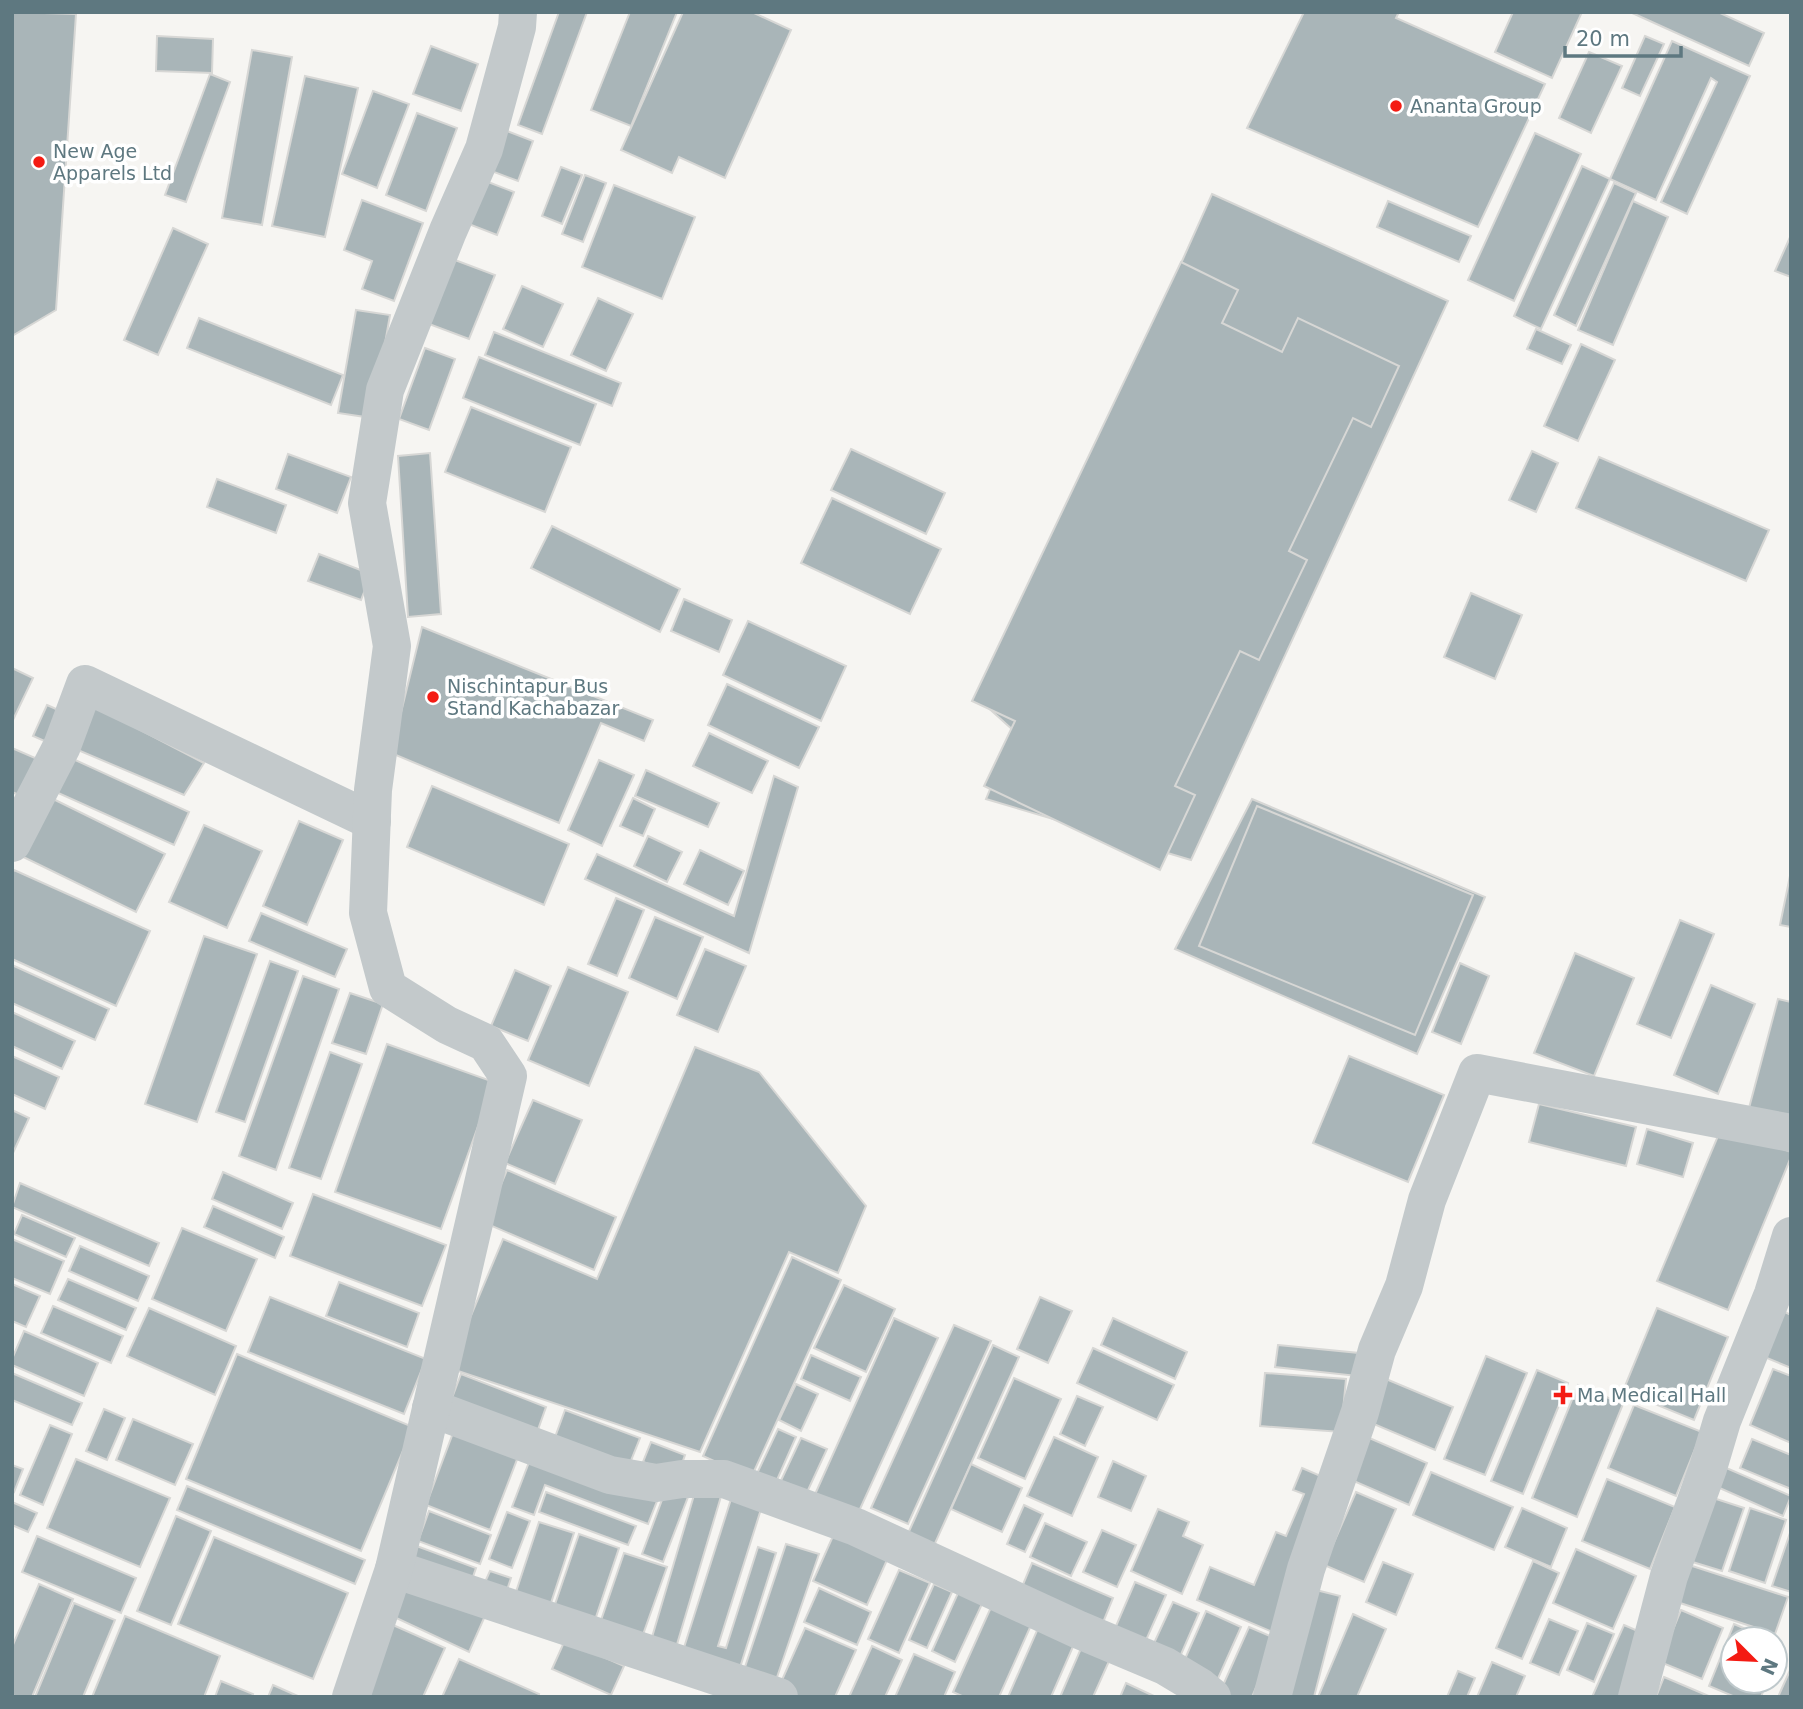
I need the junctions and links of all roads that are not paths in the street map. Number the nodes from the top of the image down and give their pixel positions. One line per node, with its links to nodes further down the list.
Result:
1 (518, 12): 2 (street)
2 (372, 821): 3 (street); 6 (street)
3 (12, 843)
4 (1791, 1133): 11 (street)
5 (1791, 1236): 12 (street)
6 (431, 1408): 7 (street); 10 (street)
7 (394, 1569): 8 (street); 9 (street)
8 (351, 1697)
9 (779, 1697)
10 (1212, 1697)
11 (1272, 1697)
12 (1637, 1697)

